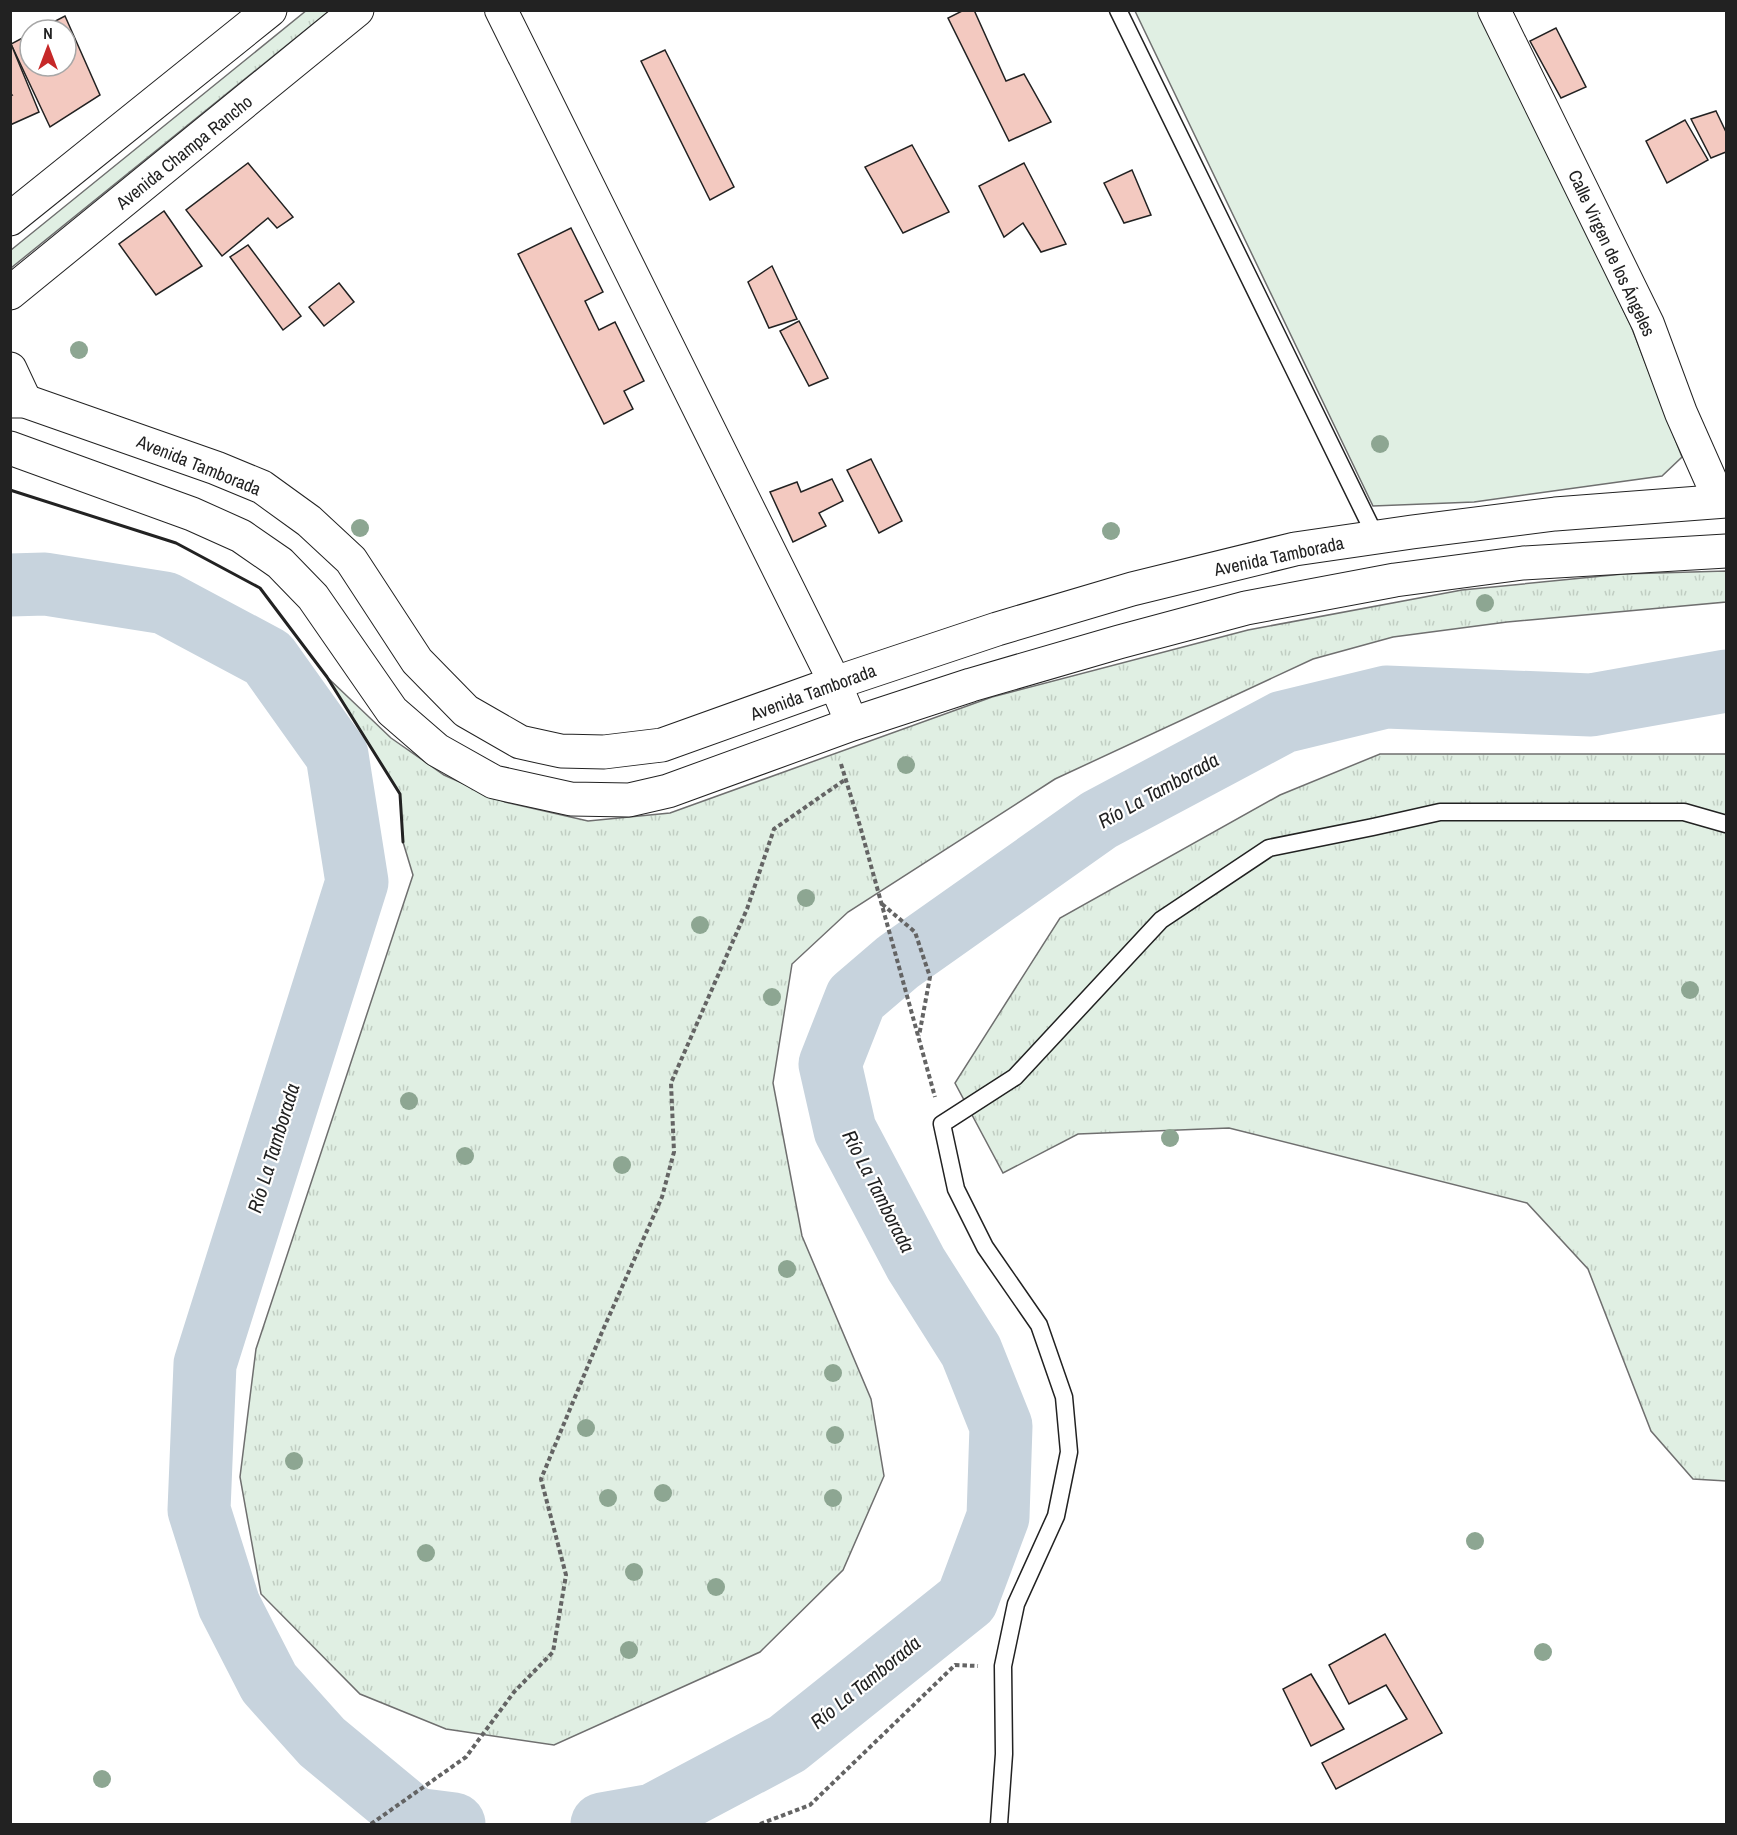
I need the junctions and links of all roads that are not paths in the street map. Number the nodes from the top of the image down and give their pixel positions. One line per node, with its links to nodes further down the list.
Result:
1 (270, 10): 6 (main road)
2 (357, 10): 7 (main road, Avenida Champa Rancho)
3 (501, 10): 14 (street)
4 (1118, 10): 12 (lane)
5 (1494, 10): 11 (street, Calle Virgen de los Ángeles)
6 (10, 219)
7 (10, 293)
8 (10, 369): 9 (main road)
9 (18, 401): 14 (main road, Avenida Tamborada)
10 (10, 448): 15 (main road)
11 (1723, 501): 12 (main road, Avenida Tamborada)
12 (1376, 537): 14 (main road, Avenida Tamborada)
13 (1726, 551): 15 (main road)
14 (835, 683): 15 (street)
15 (841, 728)
16 (1726, 824): 17 (lane)
17 (999, 1824)

